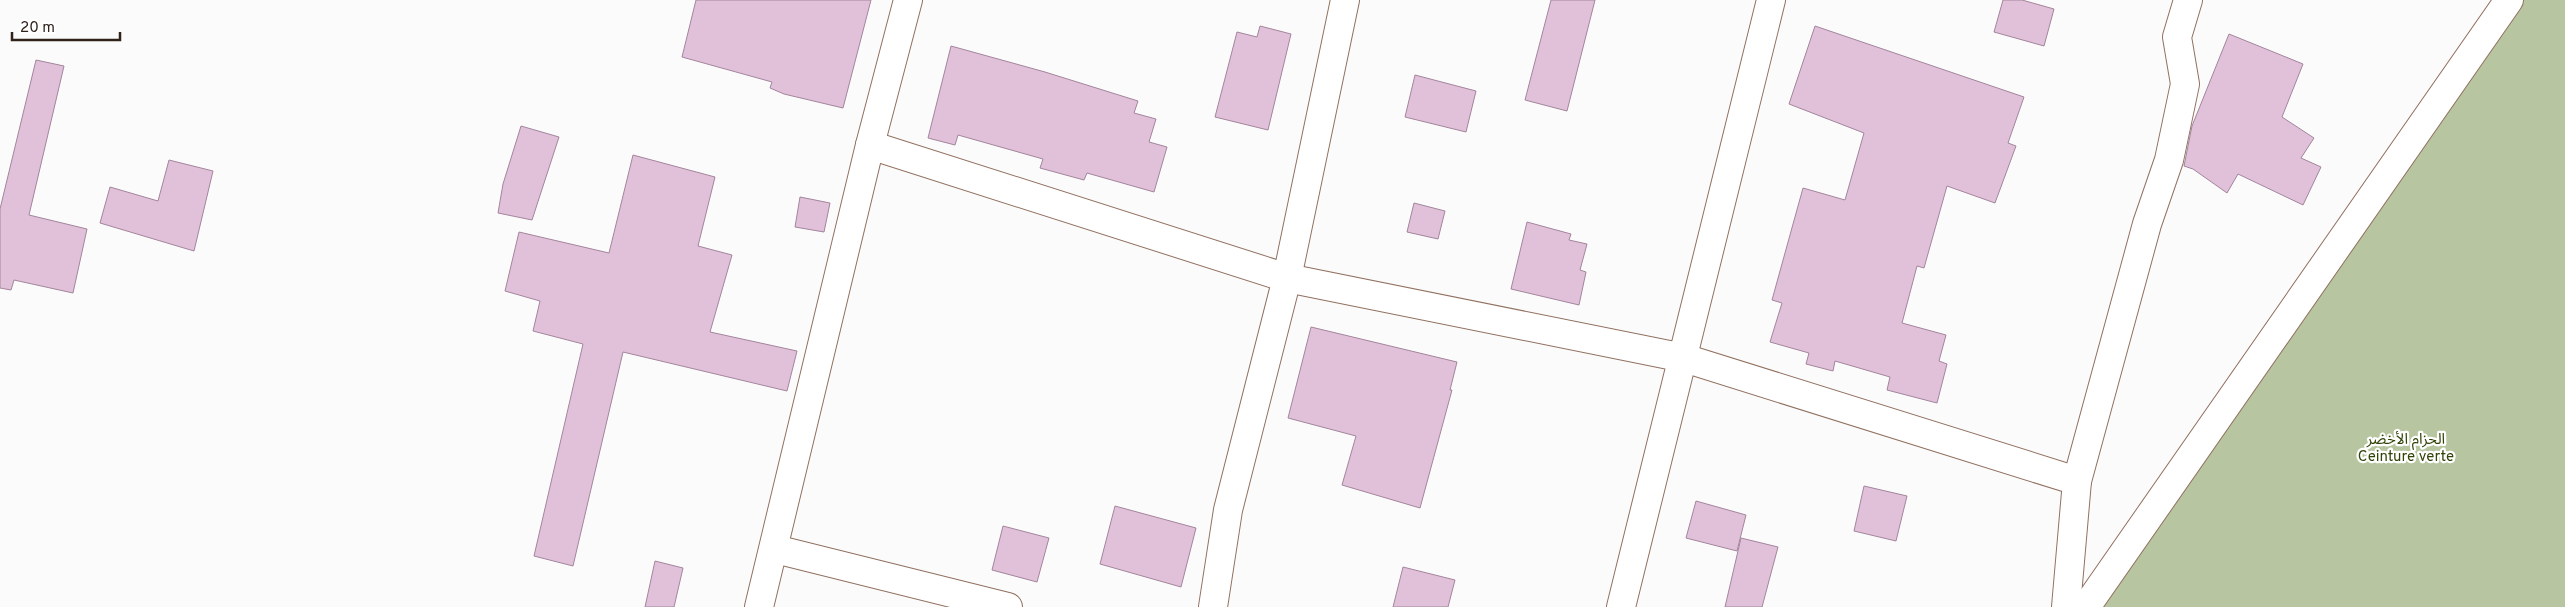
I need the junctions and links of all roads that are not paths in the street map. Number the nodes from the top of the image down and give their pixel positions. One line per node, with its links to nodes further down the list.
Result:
1 (908, 0): 6 (street)
2 (1345, 0): 7 (street)
3 (1771, 0): 8 (street)
4 (2188, 0): 9 (street)
5 (2508, 0): 16 (street)
6 (870, 145): 7 (street); 10 (street)
7 (1287, 278): 8 (street); 13 (street)
8 (1684, 358): 9 (street); 14 (street)
9 (2077, 482): 15 (street)
10 (775, 549): 11 (street); 12 (street)
11 (759, 607)
12 (1008, 607)
13 (1213, 607)
14 (1622, 607)
15 (2066, 607)
16 (2086, 607)

